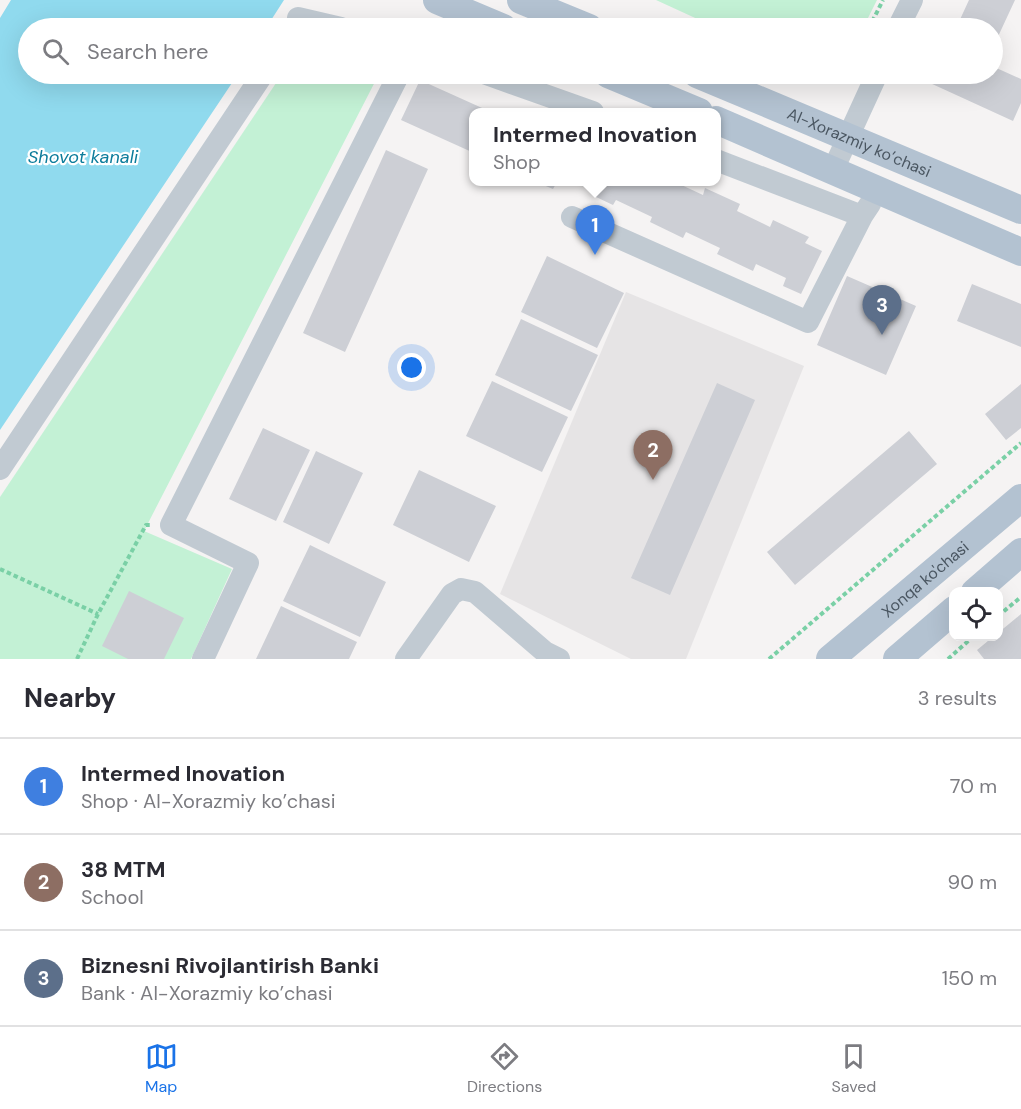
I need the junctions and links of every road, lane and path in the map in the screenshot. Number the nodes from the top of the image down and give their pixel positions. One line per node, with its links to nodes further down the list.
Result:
1 (521, 0): 6 (main road)
2 (883, 0): 7 (path)
3 (912, 0): 8 (street)
4 (444, 3): 5 (main road)
5 (479, 18)
6 (565, 18)
7 (874, 18)
8 (903, 18)
9 (255, 84): 27 (street)
10 (394, 84): 29 (street)
11 (514, 84): 15 (street)
12 (632, 84): 16 (main road)
13 (721, 84): 18 (main road, Al-Xorazmiy ko’chasi)
14 (872, 84): 18 (street)
15 (582, 108)
16 (689, 108)
17 (721, 122): 20 (main road)
18 (847, 136): 20 (street); 22 (main road, Al-Xorazmiy ko’chasi)
19 (721, 161): 23 (street)
20 (833, 170): 21 (main road)
21 (878, 189): 23 (street); 25 (main road)
22 (1021, 210)
23 (862, 216): 24 (street)
24 (572, 217)
25 (1021, 252)
26 (1021, 443): 42 (path)
27 (0, 469)
28 (1021, 498): 43 (main road, Xonqa ko'chasi)
29 (171, 525): 35 (path); 40 (street)
30 (1021, 552): 32 (main road)
31 (0, 568): 35 (path)
32 (980, 587)
33 (1021, 597): 34 (path)
34 (1003, 613)
35 (98, 614): 39 (path)
36 (949, 614): 44 (main road)
37 (968, 641): 45 (path)
38 (548, 656): 41 (street)
39 (77, 659)
40 (202, 659)
41 (406, 659)
42 (769, 659)
43 (830, 659)
44 (897, 659)
45 (948, 659)

